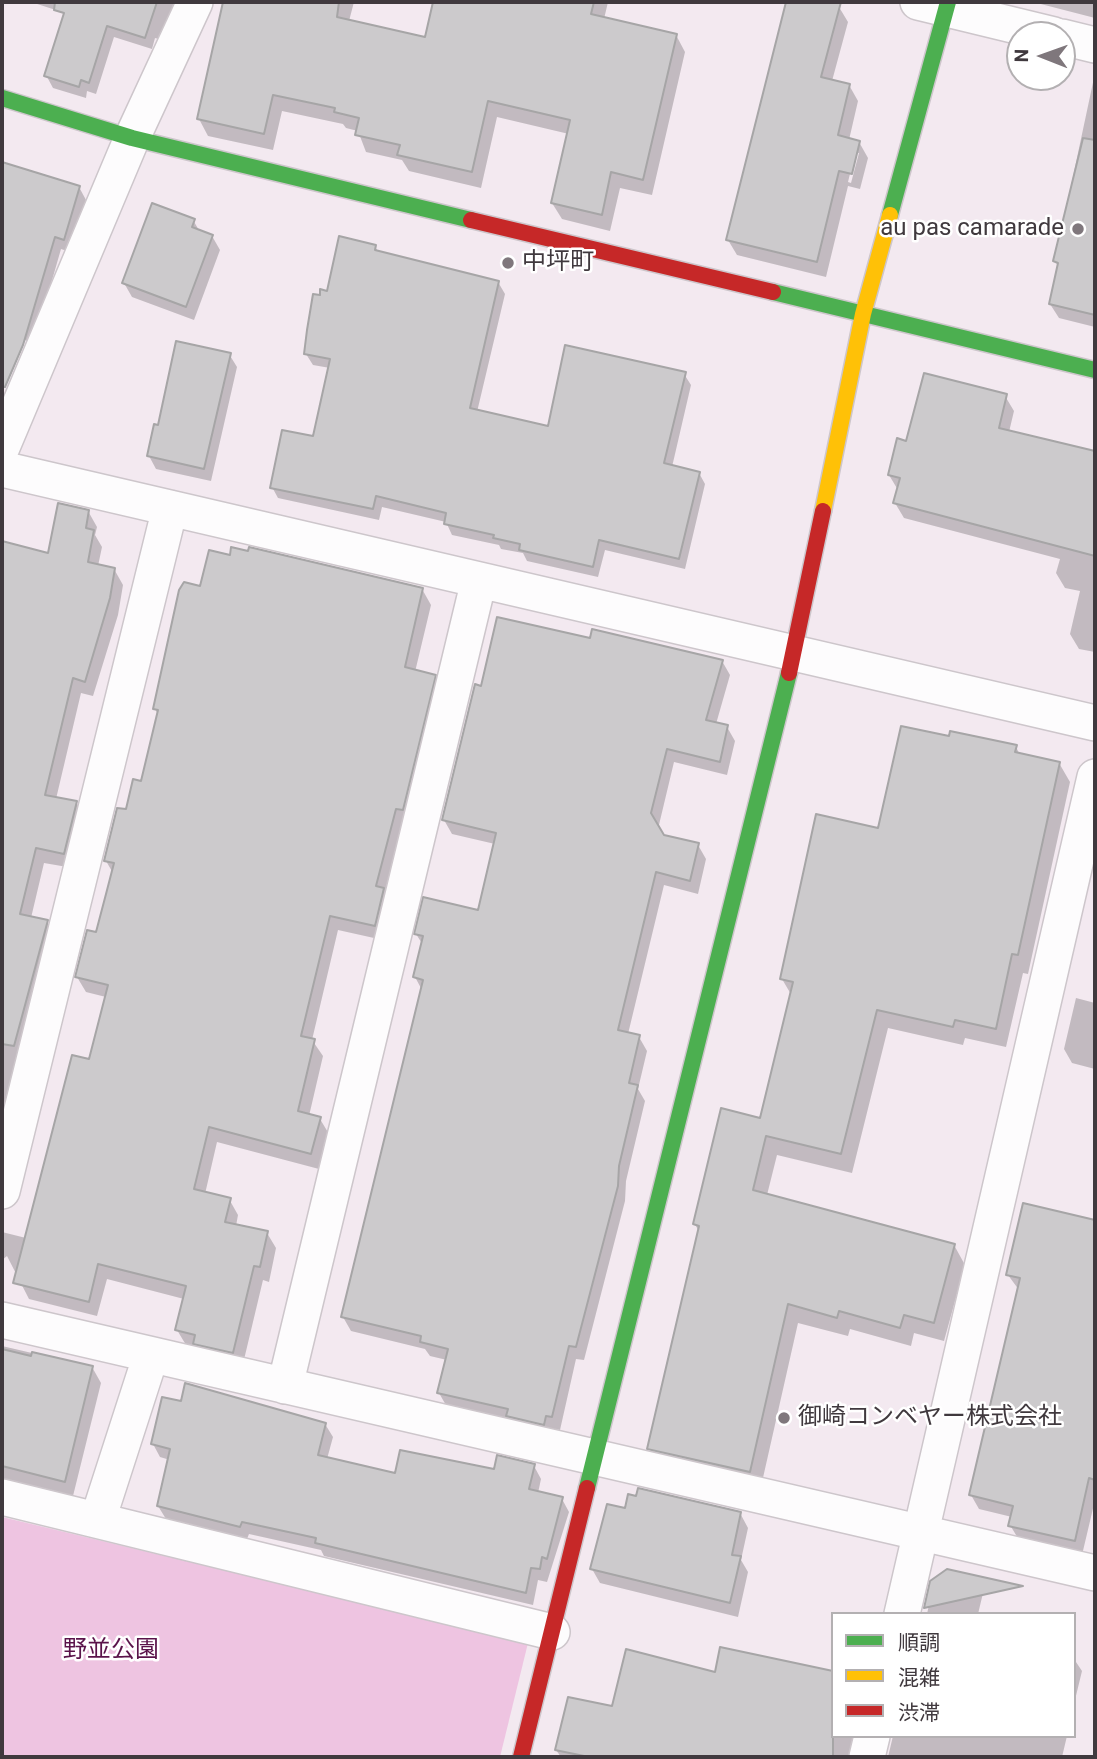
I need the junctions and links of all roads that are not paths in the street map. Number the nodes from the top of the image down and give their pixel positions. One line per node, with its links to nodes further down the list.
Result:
1 (195, 2): 7 (street)
2 (937, 4): 3 (street); 8 (street)
3 (1006, 22)
4 (1076, 40): 5 (street)
5 (1095, 45)
6 (2, 98): 7 (street)
7 (132, 138): 8 (street); 10 (street)
8 (863, 314): 9 (street); 14 (street)
9 (1095, 370)
10 (2, 447)
11 (2, 469): 12 (street)
12 (170, 508): 13 (street); 17 (street)
13 (479, 580): 14 (street); 20 (street)
14 (794, 653): 15 (street); 21 (street)
15 (1095, 723)
16 (1095, 777): 24 (street)
17 (2, 1191)
18 (2, 1321): 19 (street)
19 (150, 1355): 20 (street); 23 (street)
20 (285, 1386): 21 (street)
21 (595, 1458): 24 (street); 27 (street)
22 (2, 1497): 23 (street)
23 (98, 1519): 27 (street)
24 (922, 1533): 25 (street); 26 (street)
25 (1095, 1573)
26 (902, 1612)
27 (552, 1632): 29 (street)
28 (872, 1738): 30 (street)
29 (521, 1757)
30 (867, 1757)

